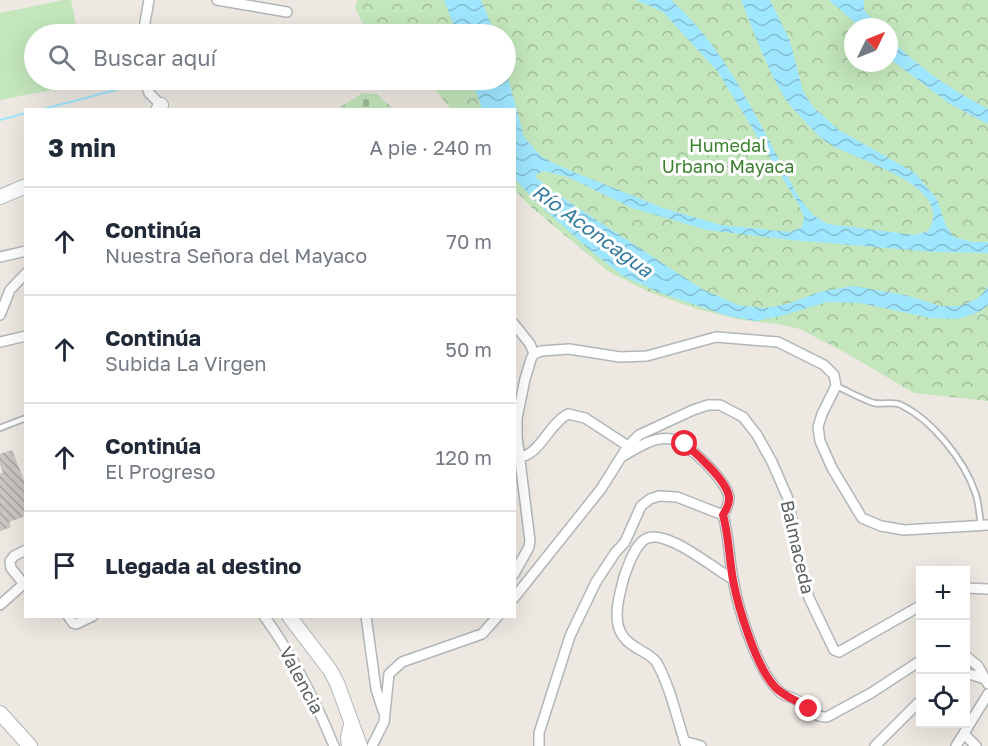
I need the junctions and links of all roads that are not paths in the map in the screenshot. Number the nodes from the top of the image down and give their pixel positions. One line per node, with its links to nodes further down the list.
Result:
1 (150, 0): 4 (street)
2 (218, 0): 3 (street)
3 (287, 12)
4 (145, 24)
5 (147, 90): 6 (street)
6 (159, 107)
7 (24, 187): 8 (street)
8 (0, 197)
9 (24, 251): 10 (street)
10 (0, 257)
11 (24, 275): 12 (street)
12 (0, 315)
13 (516, 326): 16 (street)
14 (24, 336): 15 (street)
15 (0, 342)
16 (534, 354): 17 (street); 22 (street)
17 (836, 386): 26 (lane); 26 (street)
18 (24, 419): 19 (lane)
19 (0, 428)
20 (628, 446): 21 (street, Balmaceda); 22 (street); 35 (street, Balmaceda)
21 (622, 456): 25 (street); 33 (street, Balmaceda)
22 (518, 457): 23 (street)
23 (522, 479): 24 (street); 28 (street)
24 (516, 484)
25 (723, 515): 29 (street); 58 (street)
26 (985, 524)
27 (24, 551): 30 (street)
28 (516, 570)
29 (733, 579): 43 (street); 52 (street)
30 (24, 583): 34 (street)
31 (970, 588): 32 (street)
32 (988, 589)
33 (516, 595)
34 (0, 606)
35 (916, 609)
36 (69, 618): 37 (street)
37 (89, 618)
38 (265, 618): 54 (street, Valencia)
39 (291, 618): 50 (street)
40 (366, 618): 49 (street)
41 (496, 618): 49 (street)
42 (970, 659): 45 (street)
43 (916, 664)
44 (969, 674): 45 (street)
45 (987, 681)
46 (988, 694): 51 (street)
47 (916, 706): 60 (street)
48 (0, 713): 53 (street)
49 (385, 717): 57 (street)
50 (351, 724): 55 (street); 56 (street)
51 (964, 734): 61 (street); 62 (street)
52 (685, 744): 59 (street)
53 (30, 746)
54 (334, 746)
55 (349, 746)
56 (360, 746)
57 (372, 746)
58 (539, 746)
59 (701, 746)
60 (875, 746)
61 (956, 746)
62 (976, 746)

